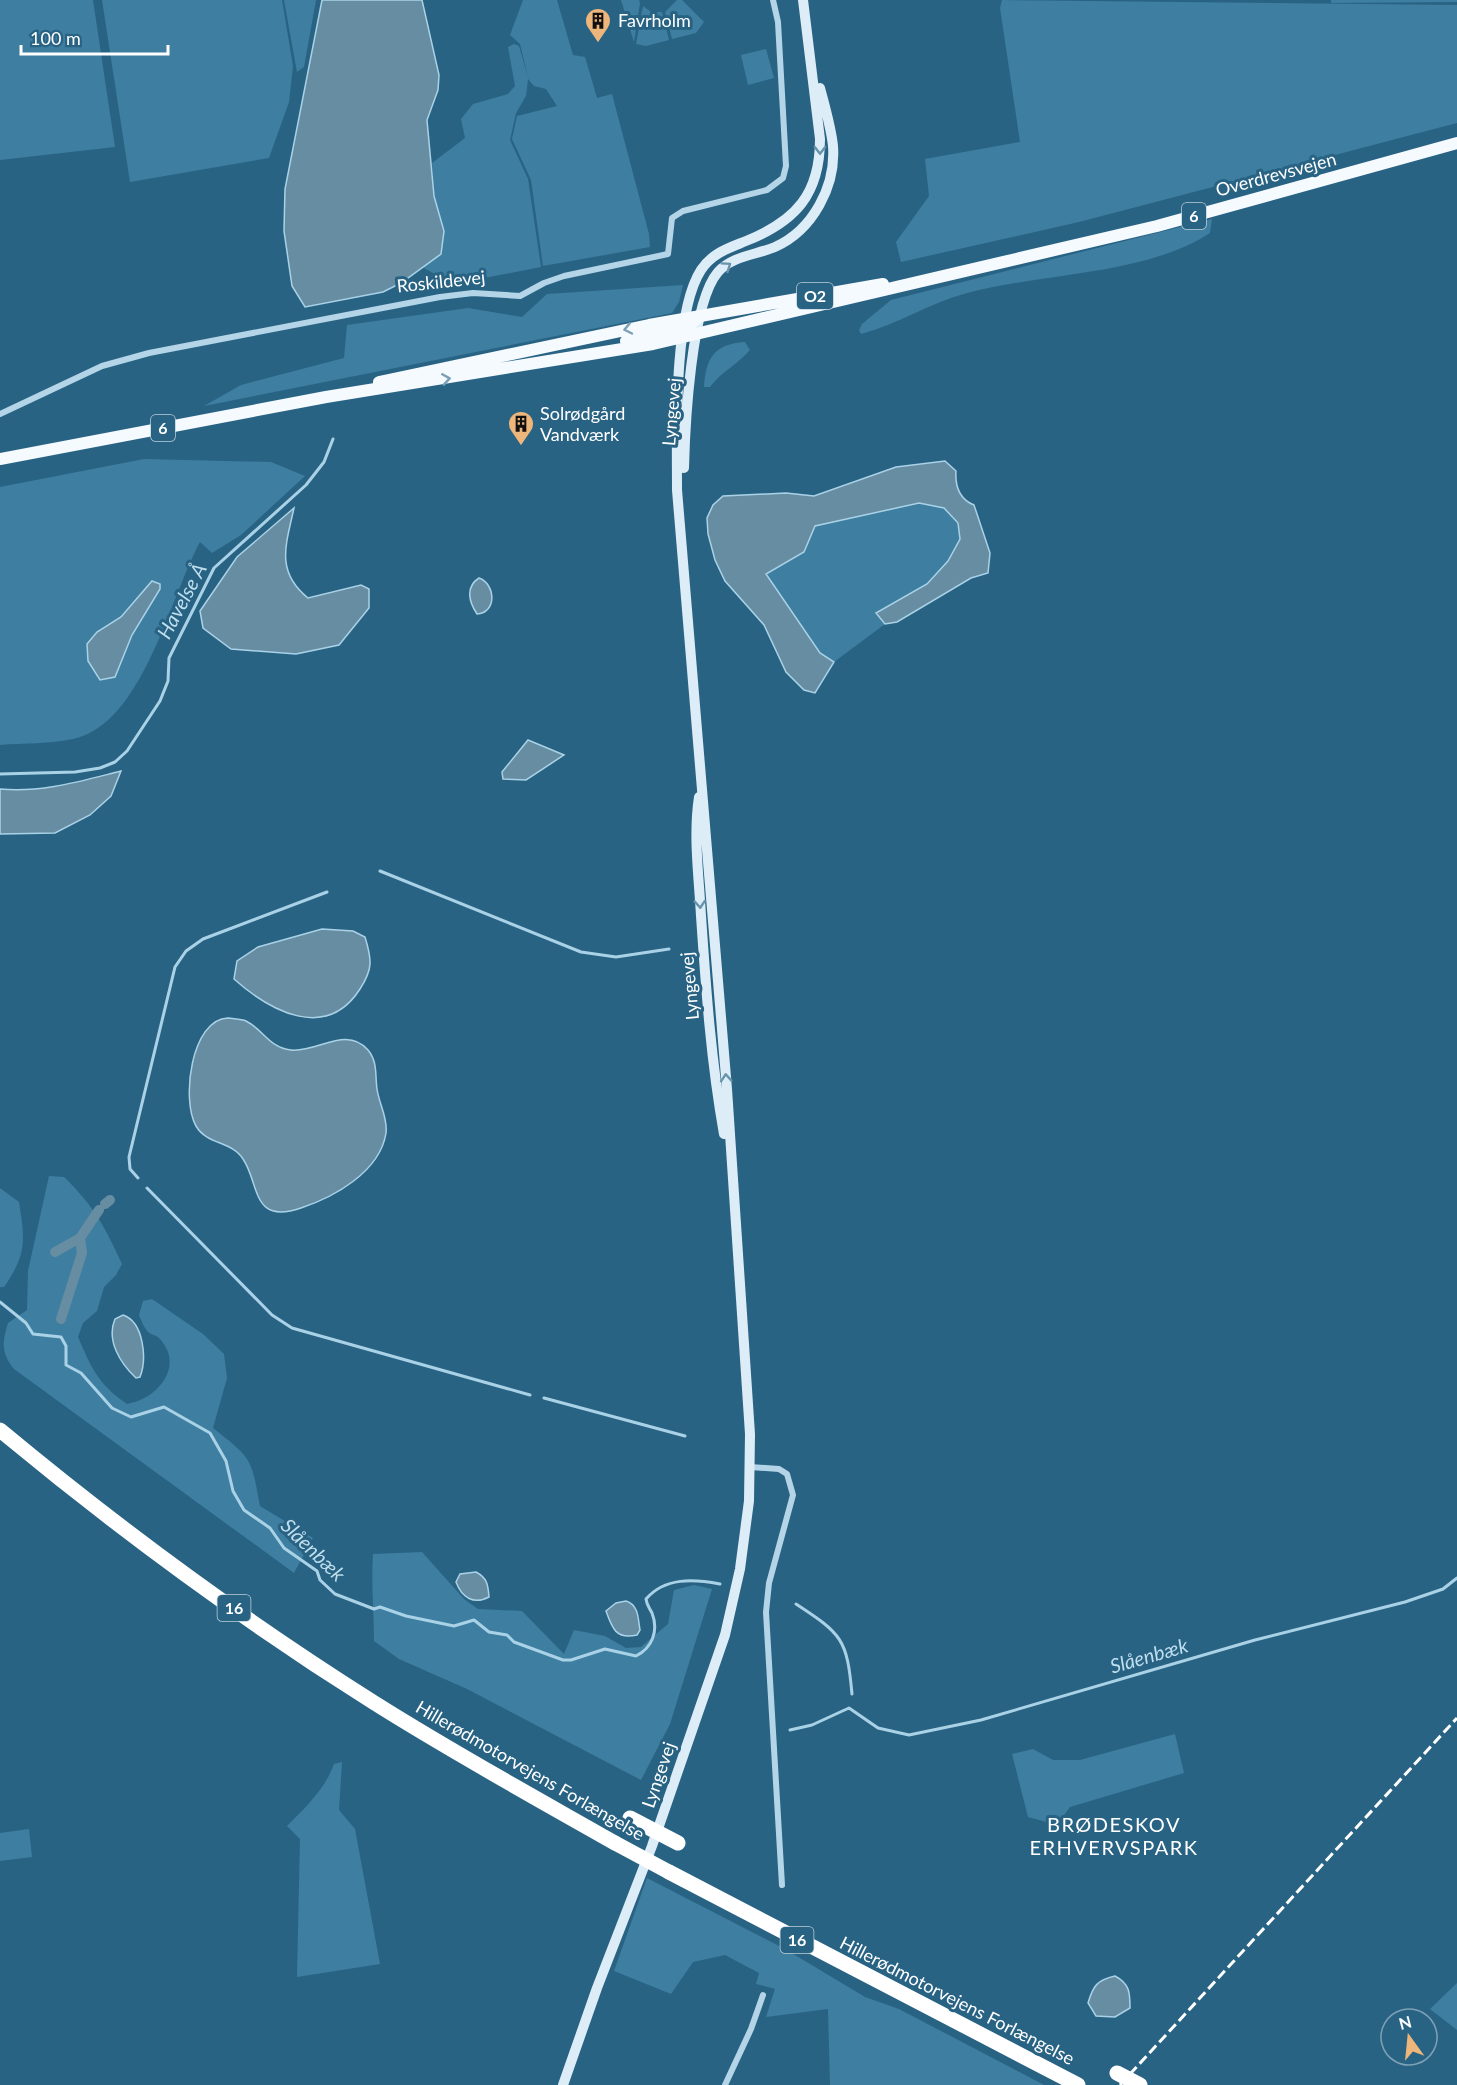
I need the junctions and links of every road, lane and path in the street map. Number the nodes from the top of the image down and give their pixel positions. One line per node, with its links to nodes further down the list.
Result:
1 (773, 0): 9 (street, Roskildevej)
2 (803, 0): 3 (main road)
3 (811, 50): 6 (main road, one-way to 3); 7 (main road, one-way to 7)
4 (1457, 143): 5 (main road, Overdrevsvejen / 6)
5 (929, 278): 6 (main road, Overdrevsvejen / O2); 6 (main road, Overdrevsvejen / 6)
6 (699, 325): 7 (main road); 7 (main road, Overdrevsvejen); 11 (main road, Lyngevej)
7 (685, 328): 8 (main road, 6, one-way to 7); 8 (main road, one-way to 8); 11 (main road, Lyngevej)
8 (326, 398): 10 (main road, 6)
9 (0, 414)
10 (0, 459)
11 (681, 511): 13 (main road, Lyngevej)
12 (0, 1430): 21 (highway, Hillerødmotorvejens Forlængelse / 16, bridge)
13 (750, 1467): 16 (street); 19 (main road, Lyngevej)
14 (630, 1818): 15 (highway, bridge)
15 (678, 1843)
16 (782, 1885)
17 (763, 1995): 20 (street)
18 (1117, 2073): 22 (highway, bridge)
19 (563, 2085)
20 (724, 2085)
21 (1078, 2085)
22 (1140, 2085)

